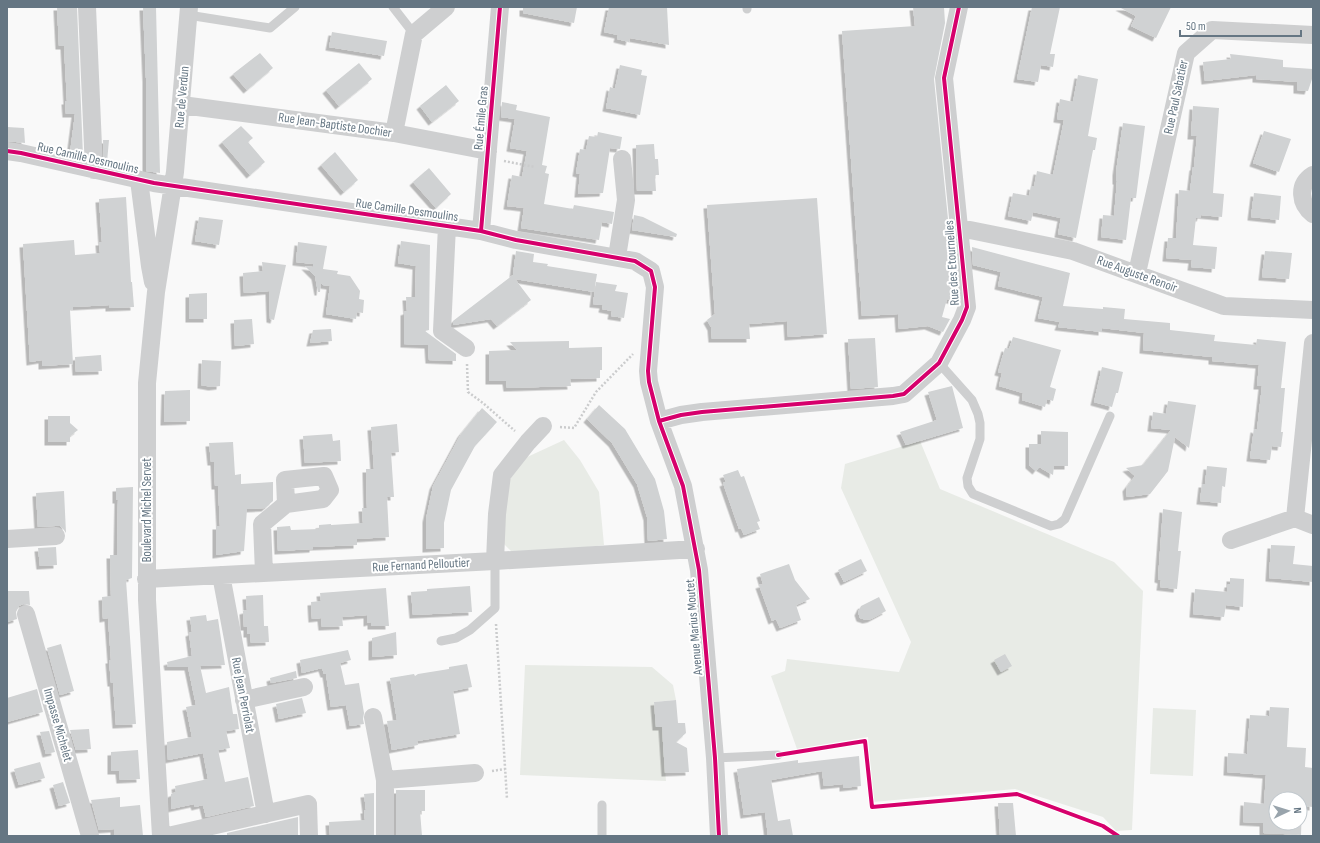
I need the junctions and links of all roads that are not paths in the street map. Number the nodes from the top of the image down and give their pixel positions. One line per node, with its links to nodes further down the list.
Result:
1 (87, 7): 15 (street)
2 (295, 7): 7 (lane)
3 (393, 7): 8 (lane)
4 (446, 7): 8 (street)
5 (500, 7): 13 (street, Rue Émile Gras)
6 (959, 7): 22 (street, Rue des Etournelles)
7 (188, 11): 10 (street, Rue de Verdun)
8 (414, 34): 11 (street)
9 (1313, 35): 24 (street, Rue Paul Sabatier)
10 (182, 105): 11 (street, Rue Jean-Baptiste Dochier); 18 (street, Rue de Verdun)
11 (394, 133): 13 (street, Rue Jean-Baptiste Dochier)
12 (7, 151): 15 (street, Rue Camille Desmoulins)
13 (488, 155): 21 (street, Rue Émile Gras)
14 (622, 159): 23 (street)
15 (94, 170): 17 (street, Rue Camille Desmoulins)
16 (1313, 176): 19 (street)
17 (139, 180): 18 (street, Rue Camille Desmoulins); 25 (street)
18 (173, 186): 20 (street, Rue Camille Desmoulins); 25 (street, Boulevard Michel Servet)
19 (1313, 214)
20 (448, 226): 21 (street, Rue Camille Desmoulins); 28 (street)
21 (481, 231): 23 (street, Rue Camille Desmoulins)
22 (960, 232): 24 (street, Rue Auguste Renoir); 29 (street, Rue des Etournelles)
23 (617, 257): 31 (street, Rue Camille Desmoulins)
24 (1137, 273): 26 (street, Rue Auguste Renoir)
25 (156, 292): 43 (street, Boulevard Michel Servet)
26 (1313, 310)
27 (1313, 343): 34 (street)
28 (466, 348)
29 (939, 363): 30 (lane); 31 (street, Rue des Etournelles)
30 (1110, 416)
31 (659, 421): 39 (street, Avenue Marius Moutet)
32 (543, 426): 40 (street)
33 (286, 504): 41 (street)
34 (1295, 518): 35 (street); 38 (street)
35 (1313, 525)
36 (56, 536): 37 (street)
37 (7, 539)
38 (1231, 540)
39 (696, 549): 40 (street, Rue Fernand Pelloutier); 50 (street, Avenue Marius Moutet)
40 (495, 561): 41 (street, Rue Fernand Pelloutier); 45 (lane)
41 (264, 573): 42 (street, Rue Fernand Pelloutier)
42 (221, 575): 43 (street, Rue Fernand Pelloutier); 47 (street, Rue Jean Perriolat)
43 (146, 579): 56 (street, Boulevard Michel Servet)
44 (26, 614): 55 (street, Impasse Michelet)
45 (440, 641)
46 (304, 687): 47 (street)
47 (244, 700): 54 (street, Rue Jean Perriolat)
48 (372, 717): 52 (street)
49 (778, 755): 50 (lane)
50 (715, 758): 61 (street, Avenue Marius Moutet)
51 (475, 773): 52 (street)
52 (385, 780): 59 (street)
53 (602, 805): 60 (lane)
54 (266, 814): 57 (street); 58 (street)
55 (90, 836)
56 (161, 836)
57 (168, 836)
58 (309, 836)
59 (385, 836)
60 (602, 836)
61 (719, 836)

